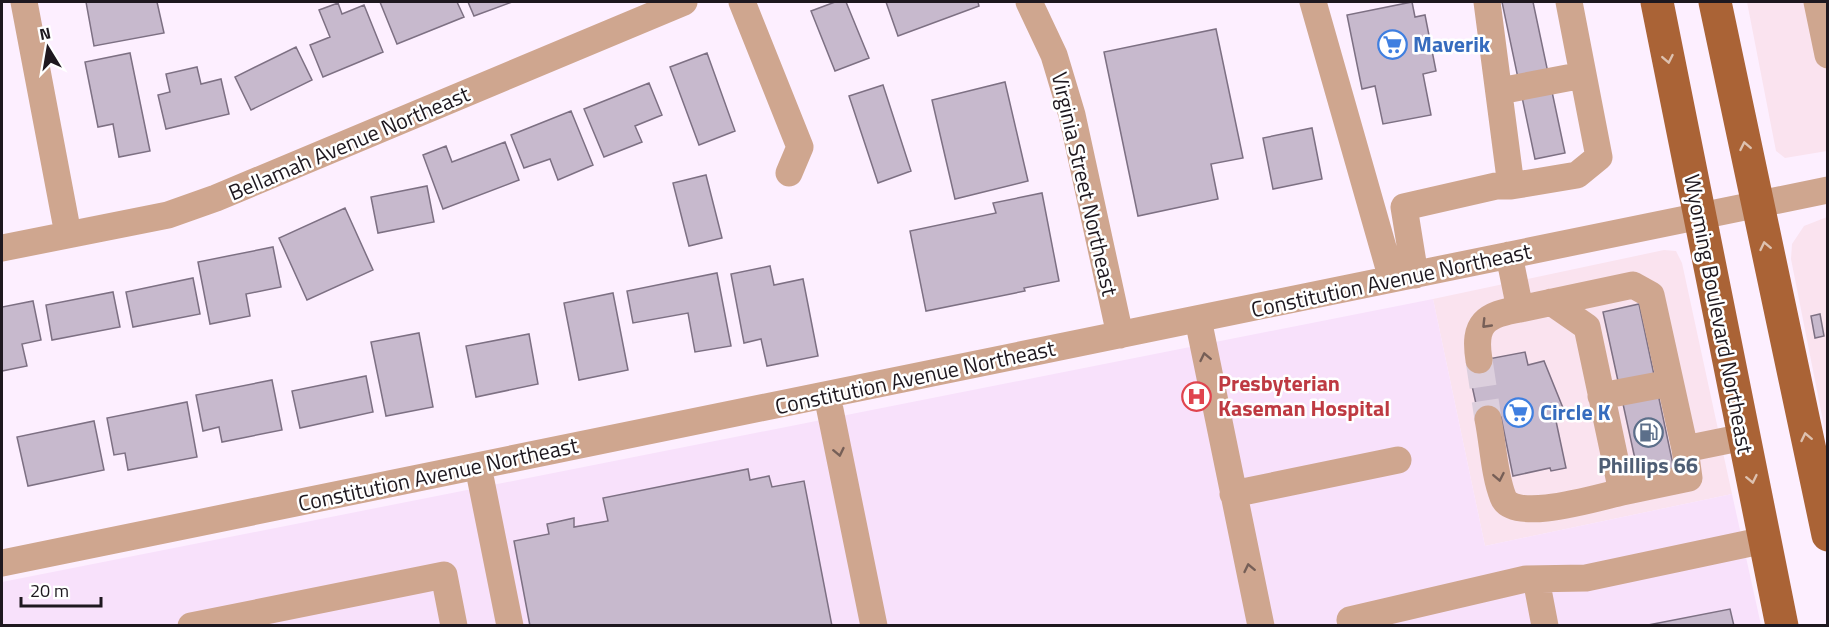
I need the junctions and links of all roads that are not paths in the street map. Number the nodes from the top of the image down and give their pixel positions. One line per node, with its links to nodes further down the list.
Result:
1 (24, 2): 19 (street)
2 (684, 2): 19 (street, Bellamah Avenue Northeast)
3 (742, 2): 14 (street)
4 (1029, 2): 26 (street, Virginia Street Northeast)
5 (1313, 2): 22 (street)
6 (1487, 2): 13 (street)
7 (1569, 2): 12 (street)
8 (1657, 2): 18 (main road, Wyoming Boulevard Northeast, one-way to 18)
9 (1715, 2): 17 (main road, one-way to 9)
10 (1817, 2): 11 (street)
11 (1827, 55)
12 (1583, 75): 13 (street); 15 (street)
13 (1500, 91): 15 (street)
14 (789, 173)
15 (1511, 186): 22 (street)
16 (1827, 190): 17 (street, Constitution Avenue Northeast)
17 (1756, 204): 18 (street, Constitution Avenue Northeast); 38 (main road, one-way to 17)
18 (1699, 216): 21 (street, Constitution Avenue Northeast); 32 (main road, Wyoming Boulevard Northeast)
19 (68, 234): 20 (street, Bellamah Avenue Northeast)
20 (2, 248)
21 (1509, 255): 22 (street, Constitution Avenue Northeast); 24 (street)
22 (1404, 277): 25 (street, Constitution Avenue Northeast)
23 (1551, 302): 24 (street); 28 (street); 30 (street)
24 (1520, 309): 27 (street, one-way to 27)
25 (1198, 319): 26 (street, Constitution Avenue Northeast); 37 (street, one-way to 25)
26 (1120, 335): 29 (street, Constitution Avenue Northeast)
27 (1479, 360)
28 (1670, 383): 30 (street); 33 (street)
29 (826, 395): 35 (street, Constitution Avenue Northeast); 46 (street, one-way to 46)
30 (1601, 396): 36 (street)
31 (1488, 419): 36 (street, one-way to 36)
32 (1744, 437): 33 (street); 39 (main road, Wyoming Boulevard Northeast, one-way to 39)
33 (1684, 449): 36 (street)
34 (1398, 460): 37 (street)
35 (478, 466): 40 (street, Constitution Avenue Northeast); 45 (street)
36 (1622, 492)
37 (1233, 494): 47 (street, one-way to 37)
38 (1826, 520)
39 (1765, 540): 41 (street); 49 (main road, Wyoming Boulevard Northeast)
40 (2, 563)
41 (1536, 579): 42 (street); 48 (street)
42 (1350, 620)
43 (191, 626): 44 (street)
44 (454, 626)
45 (510, 626)
46 (874, 626)
47 (1261, 626)
48 (1545, 626)
49 (1782, 626)

